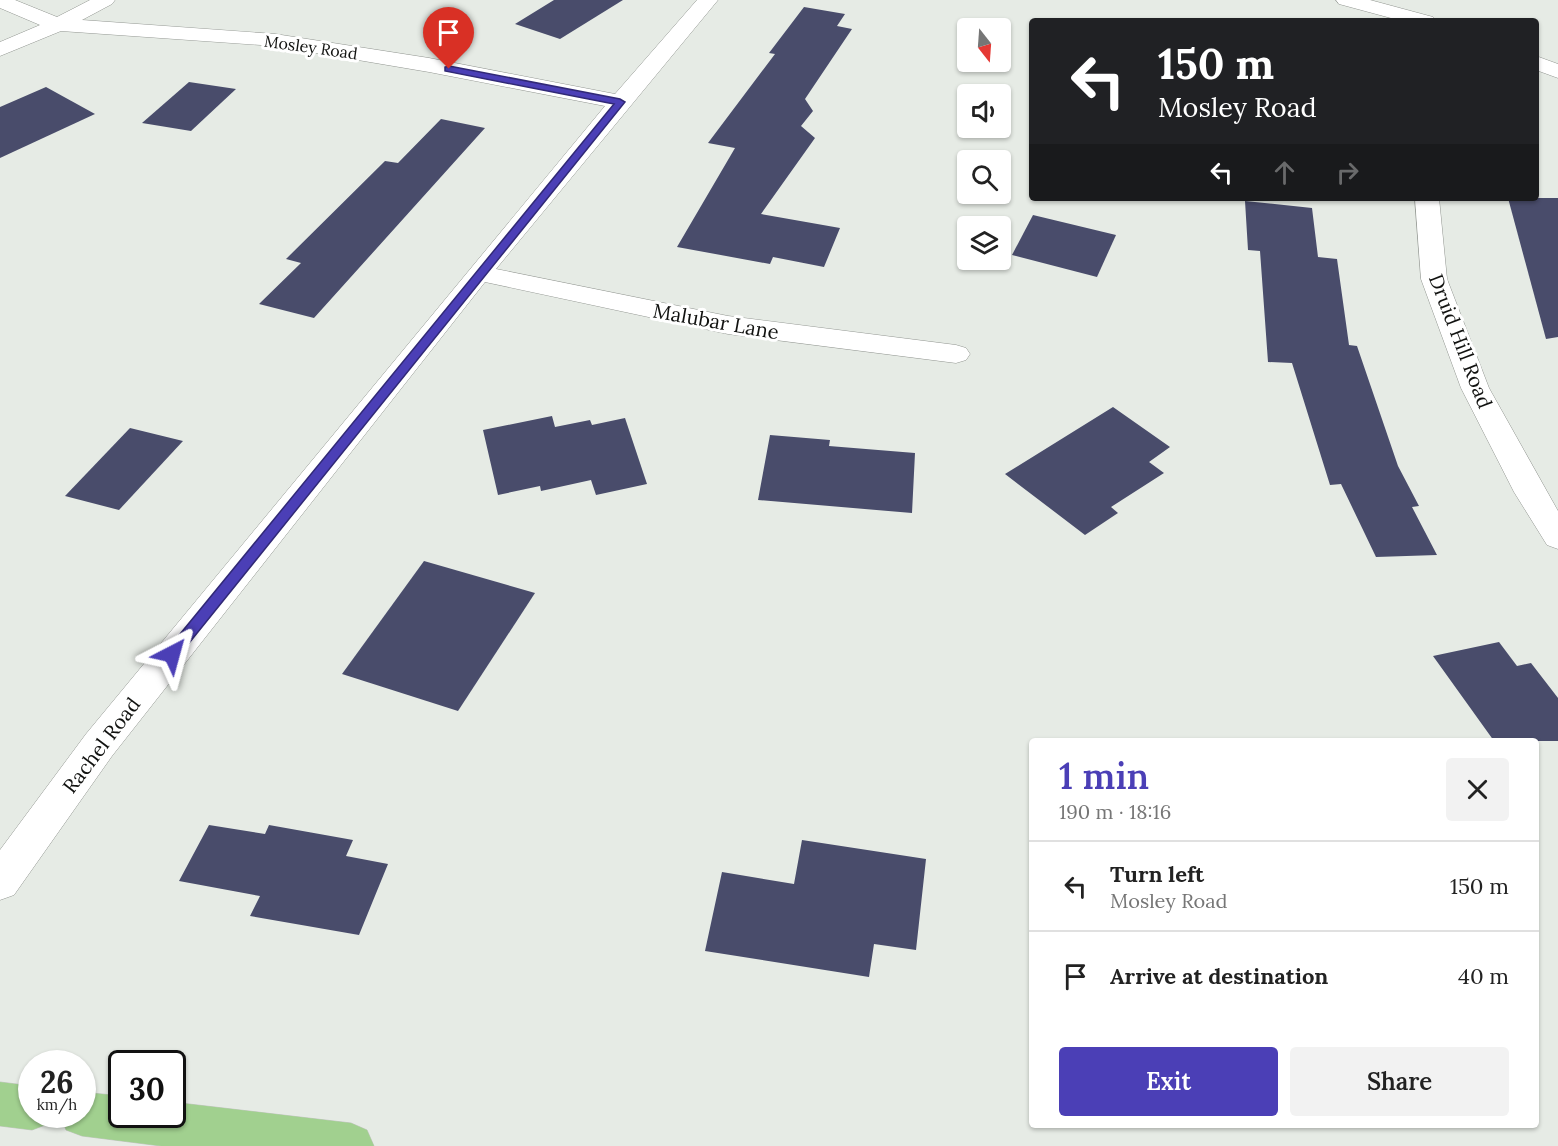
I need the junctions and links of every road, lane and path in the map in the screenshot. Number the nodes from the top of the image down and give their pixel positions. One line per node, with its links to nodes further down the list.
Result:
1 (105, 0): 6 (street)
2 (708, 0): 10 (street, Rachel Road)
3 (1346, 0): 5 (street)
4 (2, 2): 6 (street, Mosley Road)
5 (1415, 18)
6 (58, 25): 7 (street); 10 (street, Mosley Road)
7 (0, 50)
8 (1539, 64): 9 (street)
9 (1558, 71)
10 (620, 102): 12 (street, Rachel Road)
11 (1426, 201): 14 (street, Druid Hill Road)
12 (479, 273): 13 (street, Malubar Lane); 15 (street, Rachel Road)
13 (956, 354)
14 (1558, 537)
15 (0, 882)
16 (0, 1104): 17 (main road)
17 (18, 1106)
18 (96, 1116): 19 (main road)
19 (351, 1146)

